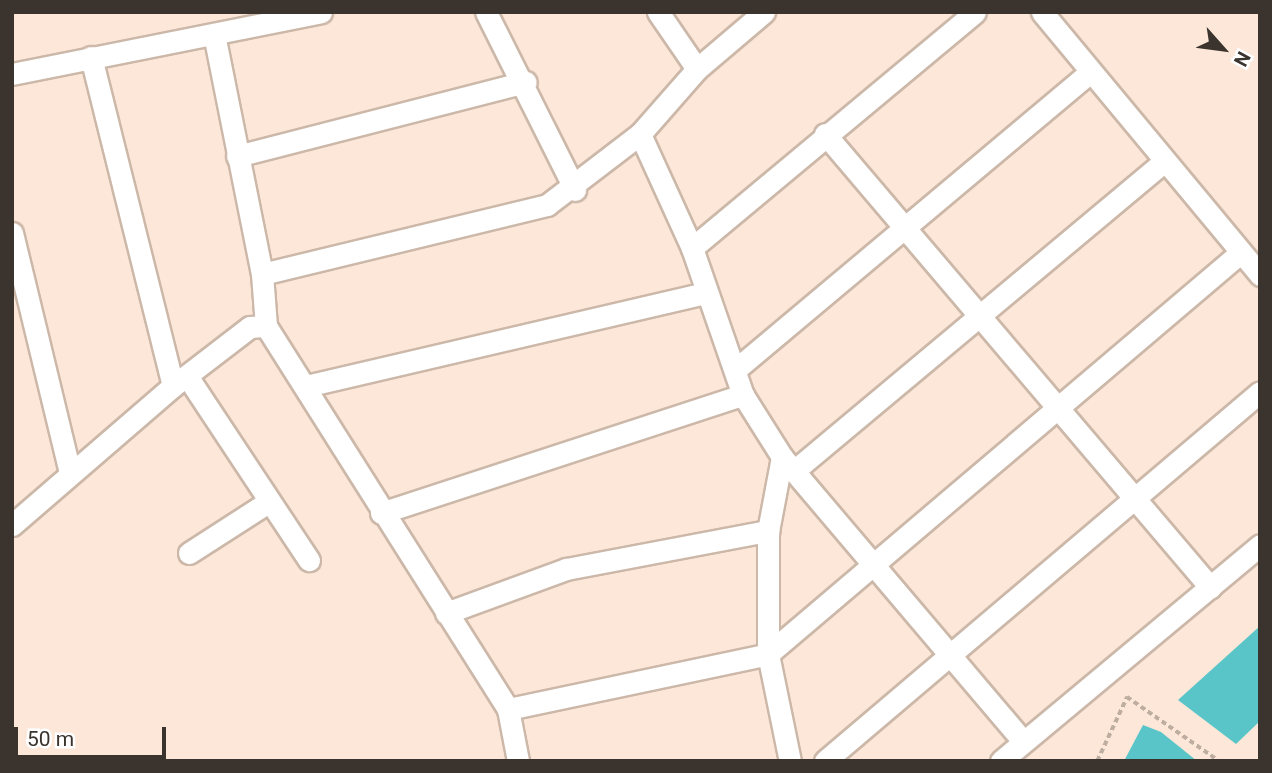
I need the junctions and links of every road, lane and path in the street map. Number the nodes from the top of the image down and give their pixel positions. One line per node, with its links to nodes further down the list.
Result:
1 (321, 12): 7 (street)
2 (486, 12): 12 (street)
3 (658, 12): 9 (street)
4 (764, 12): 9 (street)
5 (975, 12): 14 (street)
6 (1042, 12): 11 (street)
7 (214, 34): 8 (street); 15 (street)
8 (91, 57): 10 (street); 28 (street)
9 (697, 69): 13 (street)
10 (12, 74)
11 (1088, 74): 16 (street); 18 (street)
12 (526, 82): 15 (street); 17 (street)
13 (640, 134): 17 (street); 20 (street)
14 (825, 134): 18 (street); 20 (street)
15 (237, 156): 22 (street)
16 (1164, 162): 21 (street); 25 (street)
17 (575, 190): 22 (street)
18 (903, 229): 25 (street); 27 (street)
19 (12, 233): 34 (street)
20 (692, 248): 24 (street)
21 (1240, 253): 23 (street); 32 (street)
22 (262, 274): 26 (street)
23 (1260, 275)
24 (706, 293): 27 (street); 29 (street)
25 (980, 316): 32 (street); 33 (street)
26 (266, 326): 28 (street); 29 (street)
27 (734, 370): 31 (street)
28 (180, 381): 34 (street); 36 (street)
29 (306, 386): 37 (street)
30 (1260, 392): 35 (street)
31 (743, 395): 33 (street); 37 (street)
32 (1059, 409): 35 (street); 43 (street)
33 (788, 464): 39 (street); 43 (street)
34 (70, 472): 38 (street)
35 (1133, 496): 44 (street); 46 (street)
36 (268, 502): 41 (street); 42 (street)
37 (381, 513): 45 (street)
38 (12, 525)
39 (768, 531): 45 (street); 47 (street)
40 (1260, 545): 44 (street)
41 (190, 553)
42 (309, 560)
43 (875, 565): 46 (street); 47 (street)
44 (1210, 587): 49 (street)
45 (446, 613): 48 (street)
46 (948, 653): 49 (street); 52 (street)
47 (768, 654): 48 (street); 51 (street)
48 (508, 709): 50 (street)
49 (1023, 741): 53 (street)
50 (518, 761)
51 (790, 761)
52 (825, 761)
53 (1001, 761)
54 (1097, 761): 55 (path)
55 (1219, 761)

